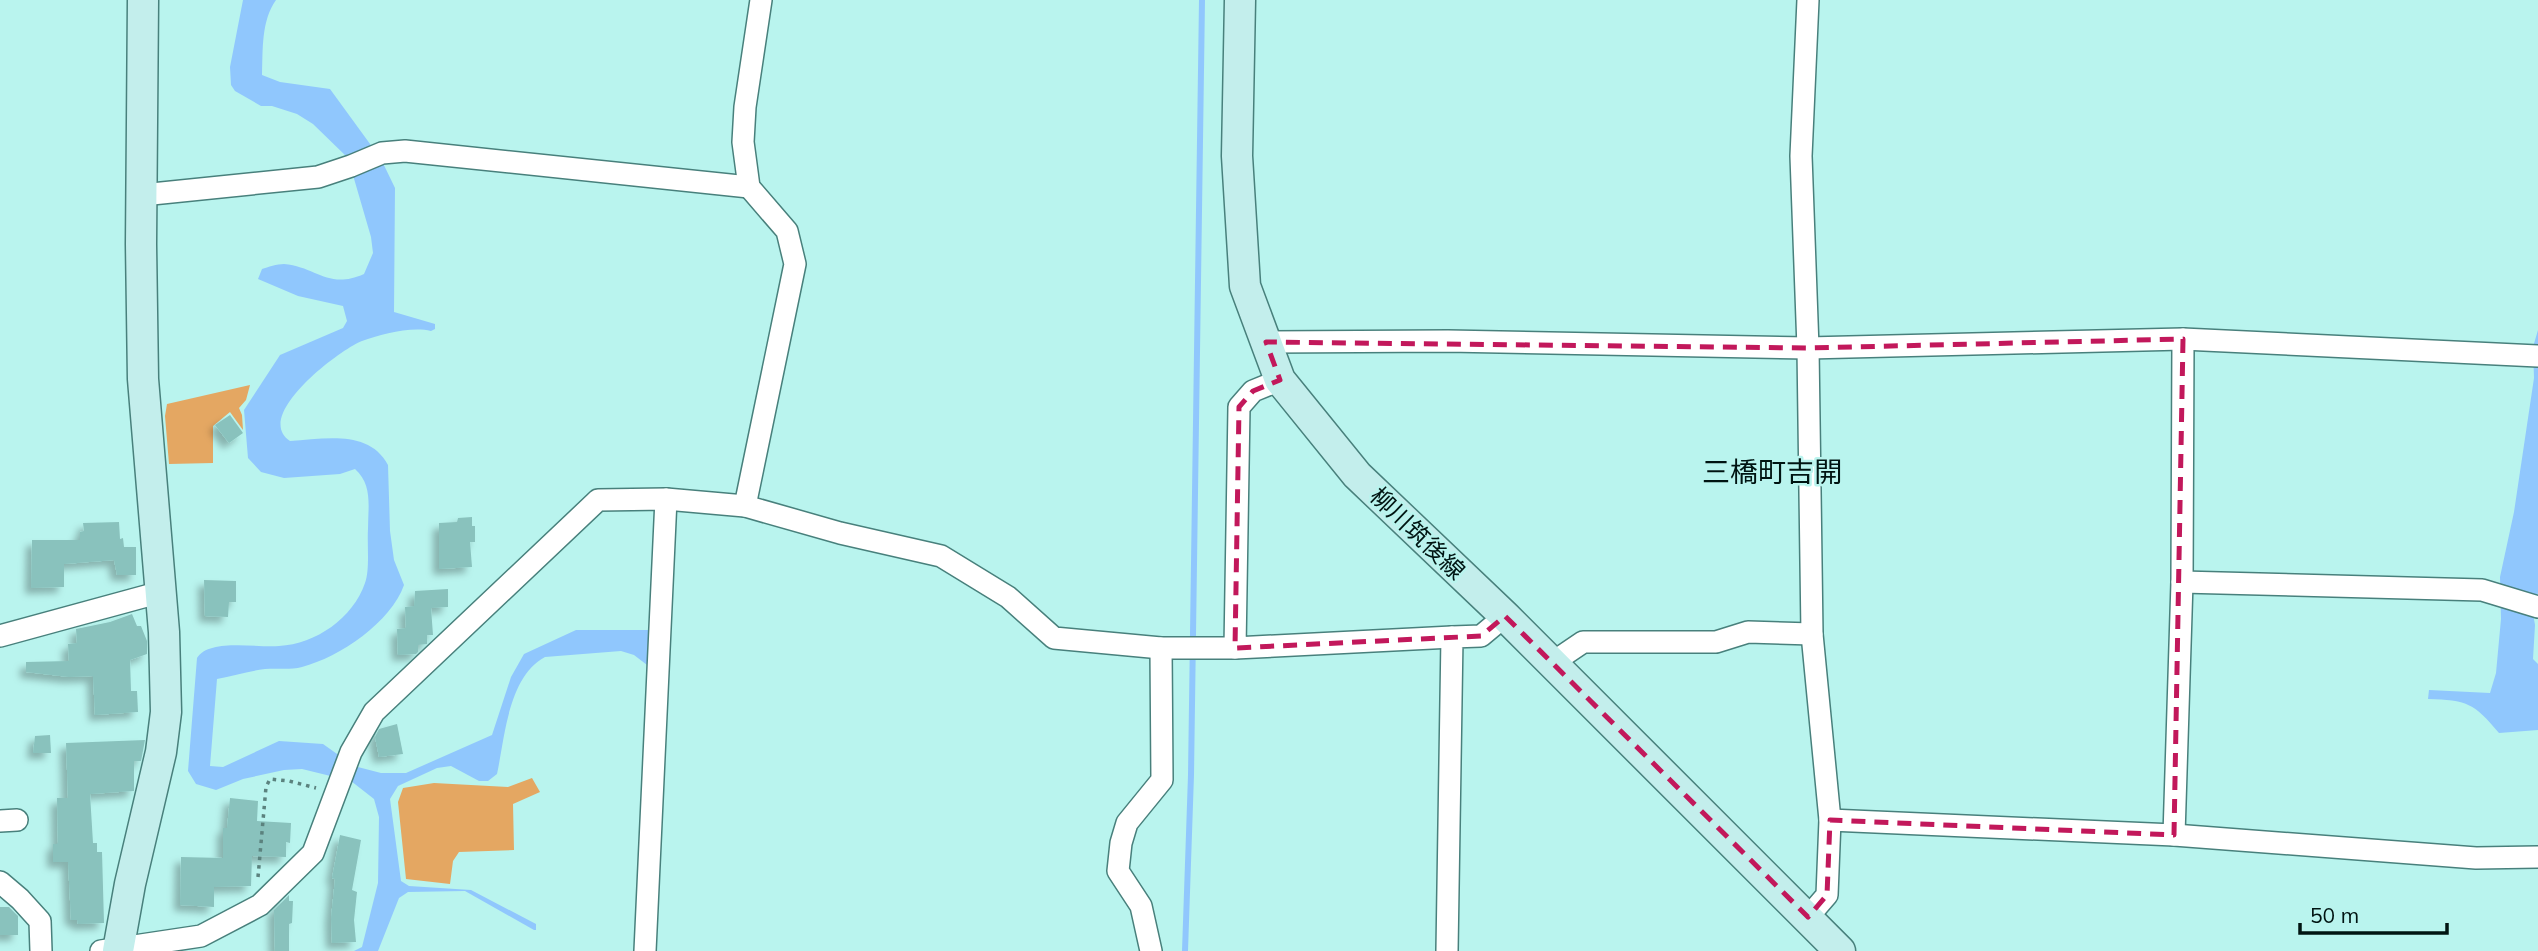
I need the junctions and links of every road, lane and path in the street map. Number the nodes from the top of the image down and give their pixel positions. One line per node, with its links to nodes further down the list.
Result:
1 (143, 0): 6 (main road)
2 (761, 0): 5 (street)
3 (1240, 0): 8 (main road, 柳川筑後線)
4 (1808, 0): 9 (street)
5 (749, 187): 6 (street); 13 (street)
6 (142, 195): 15 (main road)
7 (2183, 339): 9 (street); 10 (street); 14 (street)
8 (1266, 342): 9 (street); 11 (main road, 柳川筑後線)
9 (1808, 348): 18 (street)
10 (2534, 356)
11 (1280, 380): 17 (main road, 柳川筑後線); 22 (street)
12 (666, 499): 13 (street); 24 (street); 34 (street)
13 (745, 506): 21 (street)
14 (2182, 582): 16 (street); 26 (street)
15 (161, 592): 19 (street); 32 (main road)
16 (2538, 607)
17 (1505, 616): 20 (street); 23 (main road, 柳川筑後線)
18 (1812, 634): 23 (street); 25 (street)
19 (0, 636)
20 (1452, 637): 22 (street); 36 (street)
21 (1161, 648): 22 (street); 35 (street)
22 (1235, 648)
23 (1552, 663): 30 (main road, 柳川筑後線)
24 (336, 790): 29 (street); 29 (path)
25 (1830, 820): 26 (street); 30 (street)
26 (2174, 835): 27 (street)
27 (2538, 857)
28 (0, 882): 33 (street)
29 (256, 907): 32 (street)
30 (1808, 917): 31 (main road, 柳川筑後線)
31 (1838, 949)
32 (112, 950)
33 (41, 951)
34 (645, 951)
35 (1151, 951)
36 (1447, 951)

